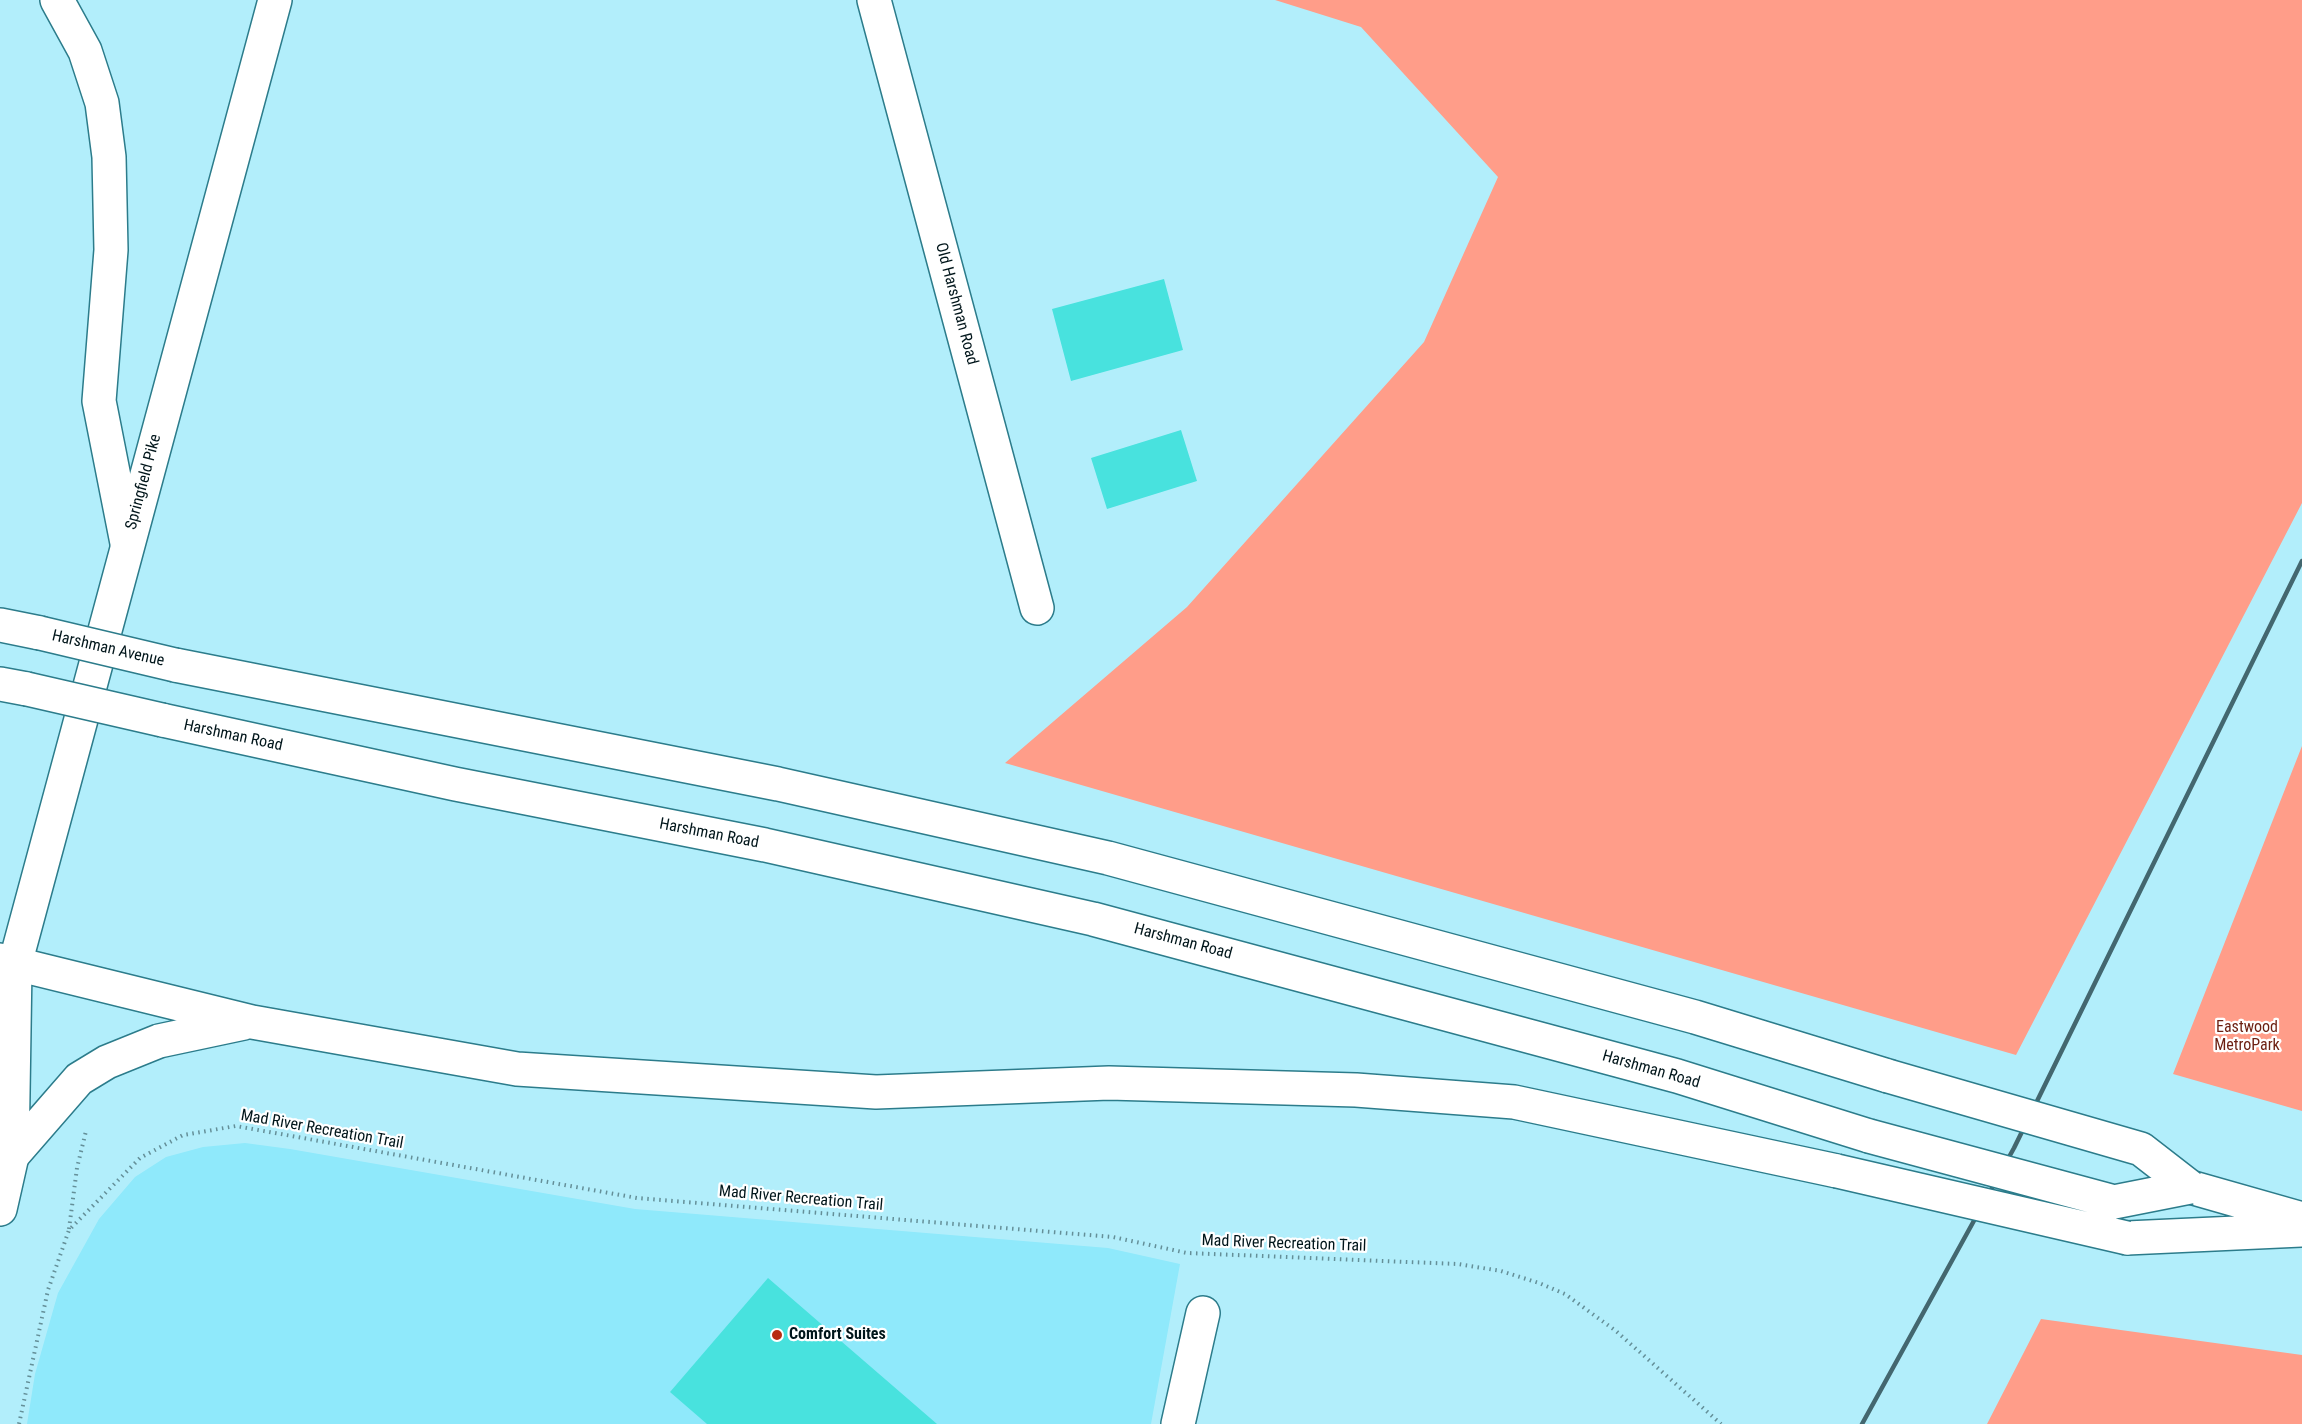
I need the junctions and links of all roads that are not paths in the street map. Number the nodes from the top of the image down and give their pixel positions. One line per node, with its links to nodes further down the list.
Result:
1 (57, 0): 4 (main road)
2 (275, 0): 4 (main road, Springfield Pike)
3 (874, 0): 5 (main road, Old Harshman Road)
4 (127, 543): 9 (main road, Springfield Pike)
5 (1038, 608)
6 (0, 625): 7 (main road, Harshman Avenue, bridge)
7 (175, 665): 12 (main road, Harshman Road, bridge)
8 (14, 686): 12 (main road, Harshman Road, bridge)
9 (5, 972): 10 (main road); 11 (main road, Springfield Pike)
10 (252, 1022): 11 (main road); 15 (main road, bridge)
11 (12, 1156): 13 (main road, Springfield Pike)
12 (2190, 1187): 14 (main road, Harshman Road)
13 (0, 1209)
14 (2302, 1219)
15 (2302, 1230)
16 (1203, 1312): 17 (main road)
17 (1178, 1424)

